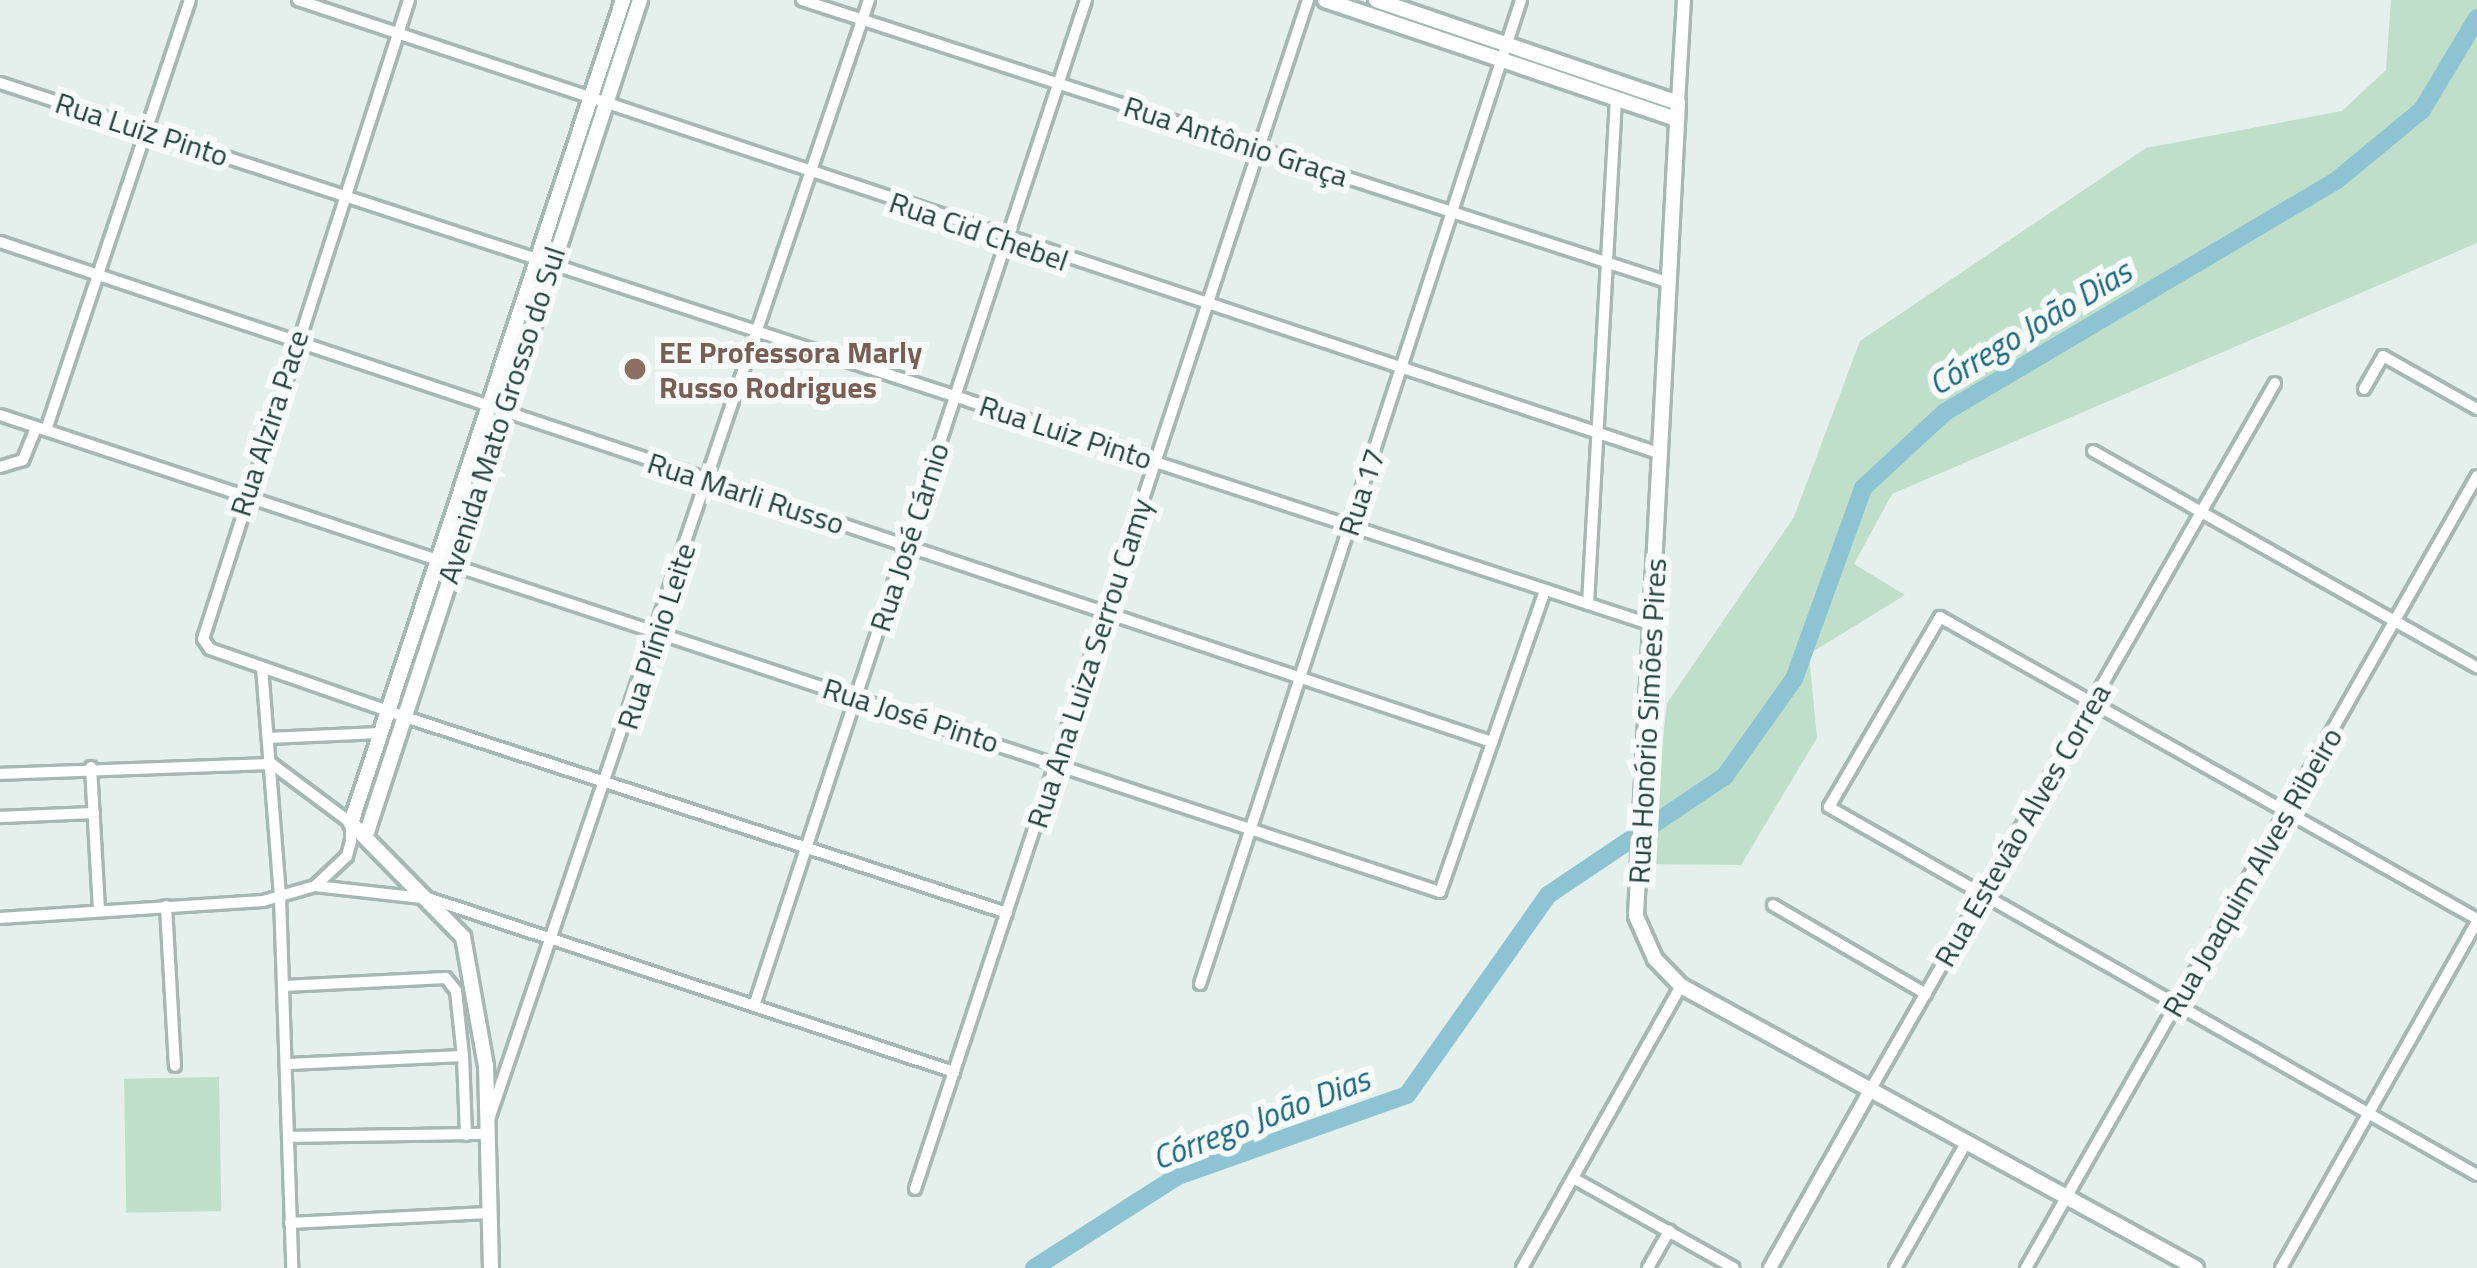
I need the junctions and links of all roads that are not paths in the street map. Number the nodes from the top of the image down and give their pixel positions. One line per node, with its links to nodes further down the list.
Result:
1 (190, 0): 23 (street)
2 (298, 0): 15 (street, Rua Cid Chebel)
3 (409, 0): 15 (street, Rua Alzira Pace)
4 (622, 0): 19 (main road, Avenida Mato Grosso do Sul)
5 (640, 0): 21 (main road, Avenida Mato Grosso do Sul)
6 (802, 0): 14 (street, Rua Antônio Graça)
7 (869, 0): 14 (street, Rua Plínio Leite)
8 (1086, 0): 18 (street, Rua José Cárnio)
9 (1308, 0): 24 (street, Rua Ana Luiza Serrou Camy)
10 (1324, 0): 16 (main road)
11 (1376, 0): 16 (main road)
12 (1522, 0): 16 (street, Rua 17)
13 (1684, 0): 22 (street, Rua Honório Simões Pires)
14 (863, 20): 18 (street, Rua Antônio Graça); 25 (street, Rua Plínio Leite)
15 (398, 33): 19 (street, Rua Cid Chebel); 26 (street, Rua Alzira Pace)
16 (1504, 52): 20 (main road); 22 (main road); 27 (street, Rua 17)
17 (0, 82): 23 (street, Rua Luiz Pinto)
18 (1059, 84): 24 (street, Rua Antônio Graça); 29 (street, Rua José Cárnio)
19 (590, 96): 21 (street, Rua Cid Chebel); 30 (main road, Avenida Mato Grosso do Sul)
20 (1616, 98): 22 (main road); 31 (street)
21 (607, 102): 25 (street, Rua Cid Chebel); 30 (main road, Avenida Mato Grosso do Sul)
22 (1678, 111): 33 (main road, Rua Honório Simões Pires)
23 (146, 131): 26 (street, Rua Luiz Pinto); 32 (street)
24 (1259, 149): 27 (street, Rua Antônio Graça); 34 (street, Rua Ana Luiza Serrou Camy)
25 (811, 174): 29 (street, Rua Cid Chebel); 35 (street, Rua Plínio Leite)
26 (344, 196): 30 (street, Rua Luiz Pinto); 36 (street, Rua Alzira Pace)
27 (1452, 212): 31 (street, Rua Antônio Graça); 37 (street, Rua 17)
28 (0, 242): 32 (street, Rua Marli Russo)
29 (1006, 242): 34 (street, Rua Cid Chebel); 40 (street, Rua José Cárnio)
30 (543, 261): 35 (street, Rua Luiz Pinto); 41 (main road, Avenida Mato Grosso do Sul)
31 (1606, 262): 33 (street, Rua Antônio Graça); 45 (street)
32 (98, 275): 36 (street, Rua Marli Russo); 44 (street)
33 (1670, 283): 47 (main road, Rua Honório Simões Pires)
34 (1207, 306): 37 (street, Rua Cid Chebel); 48 (street, Rua Ana Luiza Serrou Camy)
35 (758, 332): 40 (street, Rua Luiz Pinto); 51 (street, Rua Plínio Leite)
36 (296, 342): 41 (street, Rua Marli Russo); 52 (street, Rua Alzira Pace)
37 (1401, 368): 45 (street, Rua Cid Chebel); 54 (street, Rua 17)
38 (2275, 383): 53 (street, Rua Estevão Alves Correa)
39 (2364, 389): 42 (street)
40 (956, 396): 48 (street, Rua Luiz Pinto); 55 (street, Rua José Cárnio)
41 (494, 409): 51 (street, Rua Marli Russo); 56 (main road, Avenida Mato Grosso do Sul)
42 (2477, 409)
43 (0, 415): 44 (street, Rua José Pinto)
44 (41, 428): 49 (street); 52 (street, Rua José Pinto)
45 (1597, 431): 47 (street, Rua Cid Chebel); 58 (street)
46 (2092, 451): 53 (street)
47 (1661, 454): 61 (main road, Rua Honório Simões Pires)
48 (1156, 462): 54 (street, Rua Luiz Pinto); 59 (street, Rua Ana Luiza Serrou Camy)
49 (0, 467)
50 (2477, 476): 60 (street, Rua Joaquim Alves Ribeiro)
51 (709, 481): 55 (street, Rua Marli Russo); 62 (street, Rua Plínio Leite)
52 (245, 495): 56 (street, Rua José Pinto); 63 (street, Rua Alzira Pace)
53 (2201, 512): 60 (street); 67 (street, Rua Estevão Alves Correa)
54 (1350, 526): 57 (street, Rua Luiz Pinto); 65 (street, Rua 17)
55 (906, 546): 59 (street, Rua Marli Russo); 66 (street, Rua José Cárnio)
56 (444, 560): 62 (street, Rua José Pinto); 68 (main road, Avenida Mato Grosso do Sul); 69 (main road, Avenida Mato Grosso do Sul)
57 (1545, 590): 58 (street, Rua Luiz Pinto); 72 (street)
58 (1588, 604): 61 (street, Rua Luiz Pinto)
59 (1106, 613): 65 (street, Rua Marli Russo); 74 (street, Rua Ana Luiza Serrou Camy)
60 (2395, 621): 64 (street); 78 (street, Rua Joaquim Alves Ribeiro)
61 (1652, 625): 99 (main road, Rua Honório Simões Pires)
62 (657, 634): 66 (street, Rua José Pinto); 77 (street, Rua Plínio Leite)
63 (262, 667): 68 (street, Rua Alzira Pace); 71 (street)
64 (2477, 667)
65 (1300, 678): 72 (street, Rua Marli Russo); 82 (street, Rua 17)
66 (856, 697): 74 (street, Rua José Pinto); 85 (street, Rua José Cárnio)
67 (2092, 702): 78 (street); 87 (street, Rua Estevão Alves Correa); 87 (street)
68 (388, 711): 69 (street, Rua Alzira Pace); 70 (main road, Avenida Mato Grosso do Sul)
69 (405, 717): 77 (street, Rua Alzira Pace); 83 (main road, Avenida Mato Grosso do Sul)
70 (380, 733): 71 (street); 81 (main road, Avenida Mato Grosso do Sul)
71 (268, 738): 73 (street)
72 (1492, 742): 82 (street, Rua José Pinto)
73 (272, 764): 75 (street); 81 (street); 88 (street)
74 (1056, 764): 82 (street, Rua José Pinto); 93 (street, Rua Ana Luiza Serrou Camy)
75 (91, 767): 76 (street); 79 (street)
76 (0, 774)
77 (608, 783): 85 (street, Rua Alzira Pace); 96 (street, Rua Plínio Leite)
78 (2286, 812): 95 (street); 101 (street, Rua Joaquim Alves Ribeiro)
79 (94, 813): 80 (street); 92 (street)
80 (0, 817)
81 (351, 823): 83 (main road); 84 (street)
82 (1251, 829): 97 (street, Rua 17)
83 (367, 832): 84 (street); 89 (main road)
84 (351, 841): 86 (street)
85 (806, 848): 93 (street, Rua Alzira Pace); 102 (street, Rua José Cárnio)
86 (315, 886): 88 (street); 89 (street)
87 (1982, 894): 100 (street, Rua Estevão Alves Correa); 101 (street)
88 (280, 897): 91 (street); 98 (street)
89 (431, 899): 96 (street); 109 (main road)
90 (1773, 905): 100 (street)
91 (166, 906): 92 (street); 105 (street)
92 (100, 911): 94 (street)
93 (1006, 913): 106 (street, Rua Ana Luiza Serrou Camy)
94 (0, 918)
95 (2477, 921): 108 (street)
96 (555, 940): 102 (street); 109 (street, Rua Plínio Leite)
97 (1200, 984)
98 (284, 986): 103 (street); 104 (street)
99 (1681, 986): 107 (main road, Rua Honório Simões Pires); 114 (street)
100 (1926, 994): 107 (street, Rua Estevão Alves Correa)
101 (2176, 1004): 108 (street); 116 (street, Rua Joaquim Alves Ribeiro)
102 (754, 1006): 106 (street)
103 (463, 1056): 104 (street); 110 (street)
104 (287, 1064): 111 (street)
105 (175, 1066)
106 (954, 1072): 115 (street, Rua Ana Luiza Serrou Camy)
107 (1872, 1087): 112 (main road, Rua Honório Simões Pires); 125 (street, Rua Estevão Alves Correa)
108 (2368, 1114): 113 (street); 129 (street)
109 (484, 1134): 110 (street); 117 (main road)
110 (466, 1135): 111 (street)
111 (289, 1137): 118 (street)
112 (1967, 1141): 116 (main road, Rua Honório Simões Pires); 126 (street)
113 (2477, 1175)
114 (1573, 1178): 119 (street); 122 (street)
115 (915, 1189)
116 (2067, 1197): 127 (street, Rua Joaquim Alves Ribeiro); 128 (main road, Rua Honório Simões Pires)
117 (488, 1214): 118 (street); 121 (main road)
118 (290, 1222): 120 (street)
119 (1669, 1231): 123 (street); 124 (street)
120 (292, 1268)
121 (491, 1268)
122 (1522, 1268)
123 (1648, 1268)
124 (1734, 1268)
125 (1770, 1268)
126 (1894, 1268)
127 (2026, 1268)
128 (2196, 1268)
129 (2281, 1268)

